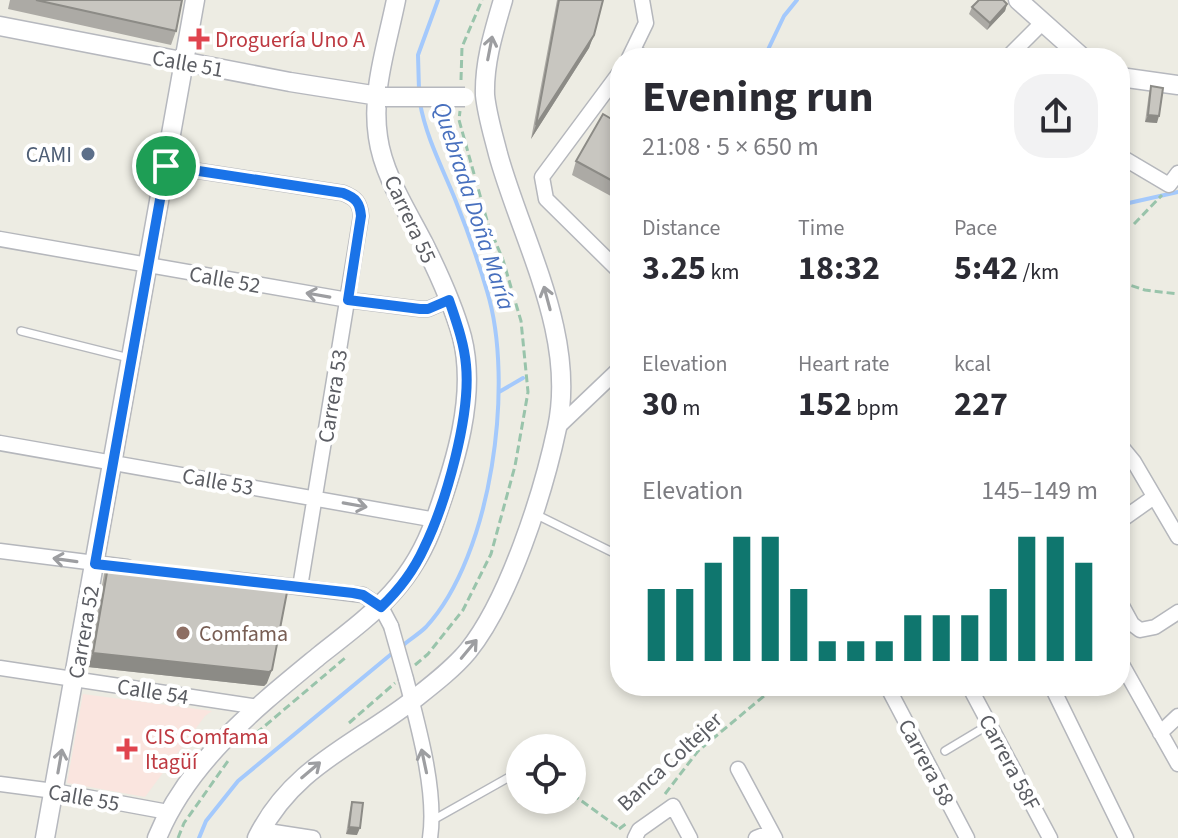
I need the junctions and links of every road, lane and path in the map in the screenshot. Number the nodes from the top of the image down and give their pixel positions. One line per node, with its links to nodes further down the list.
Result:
1 (195, 0): 11 (street, Carrera 52)
2 (396, 0): 16 (street, Carrera 55)
3 (503, 0): 15 (street, one-way to 3)
4 (642, 0): 8 (street)
5 (1018, 0): 6 (street)
6 (1043, 22): 9 (street); 10 (street)
7 (0, 26): 11 (street, Calle 51)
8 (634, 48)
9 (1017, 48)
10 (1072, 48)
11 (184, 62): 16 (street, Calle 51); 18 (street, Carrera 52)
12 (1130, 78): 13 (street)
13 (1178, 85)
14 (610, 88): 23 (street)
15 (485, 95): 16 (street, Calle 51, bridge); 32 (street, one-way to 15)
16 (381, 96): 28 (street, Carrera 55)
17 (1130, 160): 19 (street)
18 (166, 166): 24 (street, Carrera 52); 27 (street, Carrera 53)
19 (1173, 179)
20 (1155, 203): 21 (path)
21 (1134, 224)
22 (0, 239): 24 (street, Calle 52)
23 (610, 262)
24 (148, 266): 27 (street, Calle 52, one-way to 24); 30 (street, Carrera 52)
25 (1130, 285): 26 (path)
26 (1178, 294)
27 (348, 300): 28 (street, Calle 52); 37 (street, Carrera 53)
28 (449, 300): 40 (street, Carrera 55)
29 (21, 331): 30 (lane)
30 (131, 358): 35 (street, Carrera 52)
31 (610, 378): 32 (street)
32 (558, 427): 38 (street)
33 (0, 443): 35 (street, Calle 53)
34 (1130, 457): 36 (street)
35 (113, 463): 37 (street, Calle 53); 44 (street, Carrera 52)
36 (1154, 497): 39 (street); 41 (street)
37 (316, 498): 40 (street, Calle 53, one-way to 40); 47 (street, Carrera 53)
38 (533, 513): 43 (lane); 59 (street, one-way to 38)
39 (1130, 514)
40 (436, 520): 48 (street, Carrera 55)
41 (1178, 537)
42 (0, 551): 44 (street, one-way to 42)
43 (610, 551)
44 (95, 564): 45 (street); 53 (street, Carrera 52)
45 (143, 569)
46 (221, 578): 47 (street)
47 (300, 587): 48 (street)
48 (381, 607): 59 (street, bridge); 60 (street, Carrera 55)
49 (1178, 612): 50 (street)
50 (1130, 620)
51 (354, 650): 64 (path)
52 (0, 668): 53 (street, Calle 54)
53 (74, 679): 60 (street, Calle 54); 71 (street, Carrera 52, one-way to 53)
54 (1130, 679): 63 (street)
55 (764, 696): 72 (path, Banca Coltejer)
56 (892, 696): 88 (street, Carrera 58)
57 (975, 696): 62 (street, Carrera 58F)
58 (1056, 696): 90 (street)
59 (411, 701): 75 (street, one-way to 59); 77 (street, one-way to 59)
60 (258, 707): 74 (street, Carrera 55)
61 (1178, 716): 63 (street)
62 (990, 724): 65 (lane); 89 (street, Carrera 58F)
63 (1160, 733): 67 (street)
64 (239, 750)
65 (945, 751)
66 (231, 758): 82 (path)
67 (1178, 764)
68 (738, 769): 78 (street)
69 (506, 779): 75 (lane)
70 (0, 784): 71 (street, Calle 55)
71 (54, 791): 74 (street, Calle 55); 80 (street, Carrera 52)
72 (669, 800): 85 (street); 86 (street)
73 (586, 804): 76 (path, Banca Coltejer)
74 (168, 812): 81 (street, Carrera 55)
75 (433, 820): 84 (street)
76 (631, 820)
77 (259, 834): 79 (street)
78 (773, 835): 87 (street)
79 (281, 836): 83 (street)
80 (45, 838)
81 (157, 838)
82 (178, 838)
83 (313, 838)
84 (430, 838)
85 (635, 838)
86 (690, 838)
87 (756, 838)
88 (967, 838)
89 (1050, 838)
90 (1126, 838)

